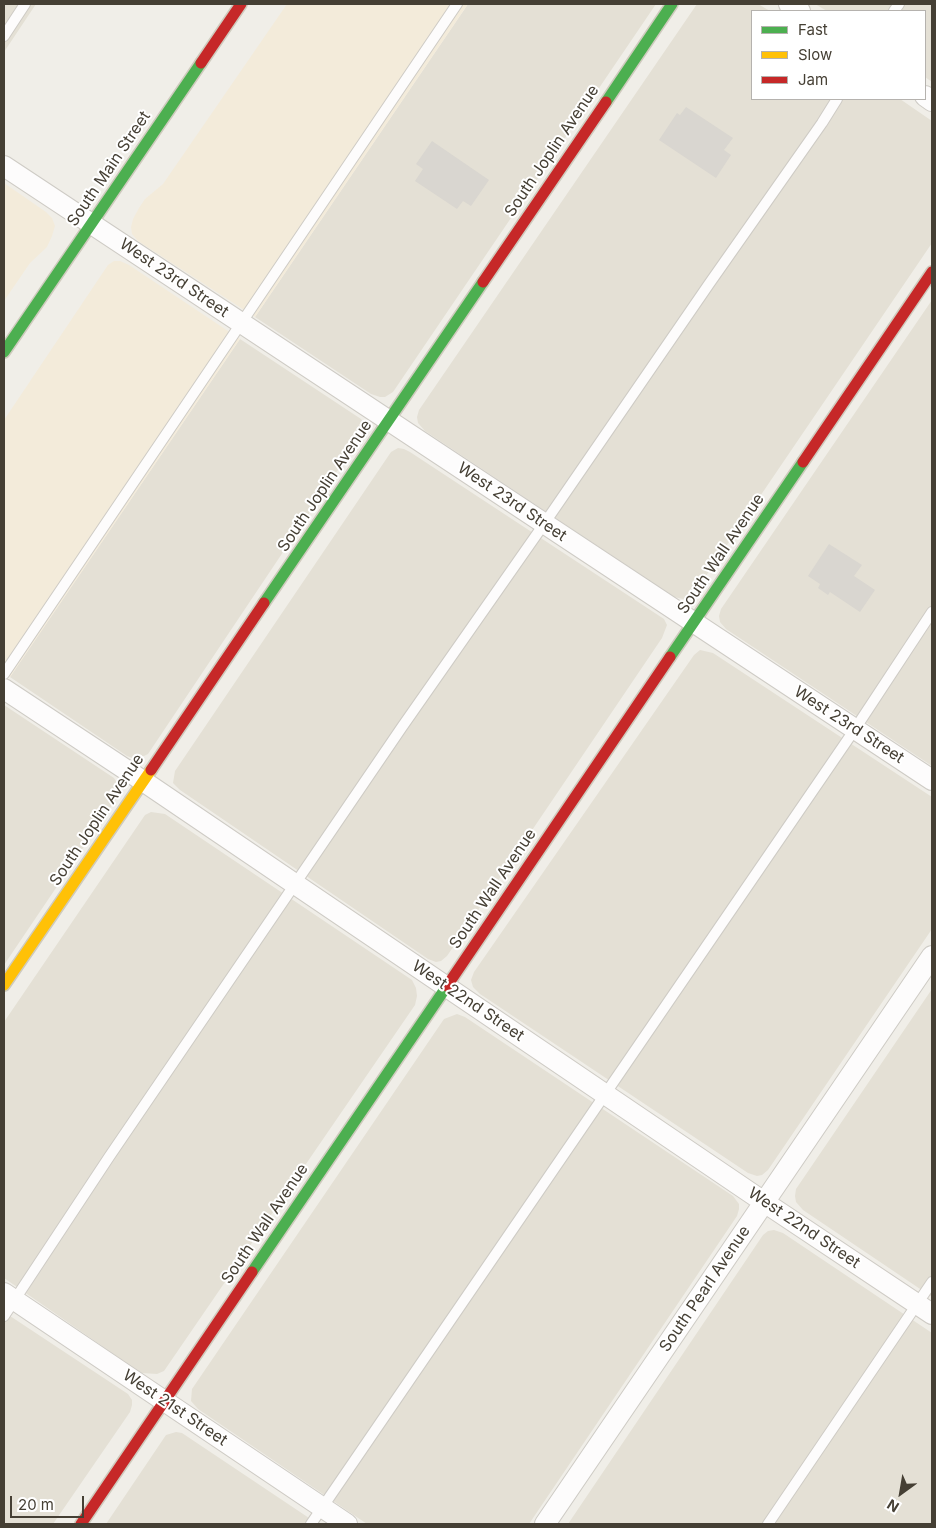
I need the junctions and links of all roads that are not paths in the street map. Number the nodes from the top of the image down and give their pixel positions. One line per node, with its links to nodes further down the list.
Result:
1 (26, 4): 5 (lane)
2 (241, 4): 8 (street, South Main Street)
3 (457, 4): 10 (lane)
4 (672, 4): 12 (street, South Joplin Avenue)
5 (4, 36)
6 (836, 100): 13 (lane)
7 (4, 166): 8 (street, West 23rd Street)
8 (91, 223): 10 (street, West 23rd Street); 11 (street, South Main Street)
9 (932, 272): 15 (street, South Wall Avenue)
10 (241, 323): 12 (street, West 23rd Street); 16 (lane)
11 (4, 352)
12 (389, 421): 13 (street, West 23rd Street); 20 (street, South Joplin Avenue)
13 (544, 524): 15 (street, West 23rd Street); 21 (lane)
14 (932, 612): 18 (lane)
15 (694, 623): 18 (street, West 23rd Street); 24 (street, South Wall Avenue)
16 (4, 674)
17 (4, 689): 20 (street, West 22nd Street)
18 (855, 729): 19 (street, West 23rd Street); 25 (lane)
19 (932, 780)
20 (143, 781): 21 (street, West 22nd Street); 23 (street, South Joplin Avenue)
21 (296, 884): 24 (street, West 22nd Street); 28 (lane)
22 (932, 956): 26 (street, South Pearl Avenue)
23 (4, 985)
24 (446, 986): 25 (street, West 22nd Street); 30 (street, South Wall Avenue)
25 (606, 1094): 26 (street, West 22nd Street); 31 (lane)
26 (764, 1202): 29 (street, West 22nd Street); 35 (street, South Pearl Avenue)
27 (932, 1282): 29 (lane)
28 (7, 1303): 30 (street, West 21st Street)
29 (925, 1309): 36 (lane)
30 (164, 1401): 31 (street, West 21st Street); 32 (street, South Wall Avenue)
31 (322, 1508): 33 (lane); 34 (street, West 21st Street)
32 (80, 1524)
33 (311, 1524)
34 (347, 1524)
35 (545, 1524)
36 (768, 1524)

